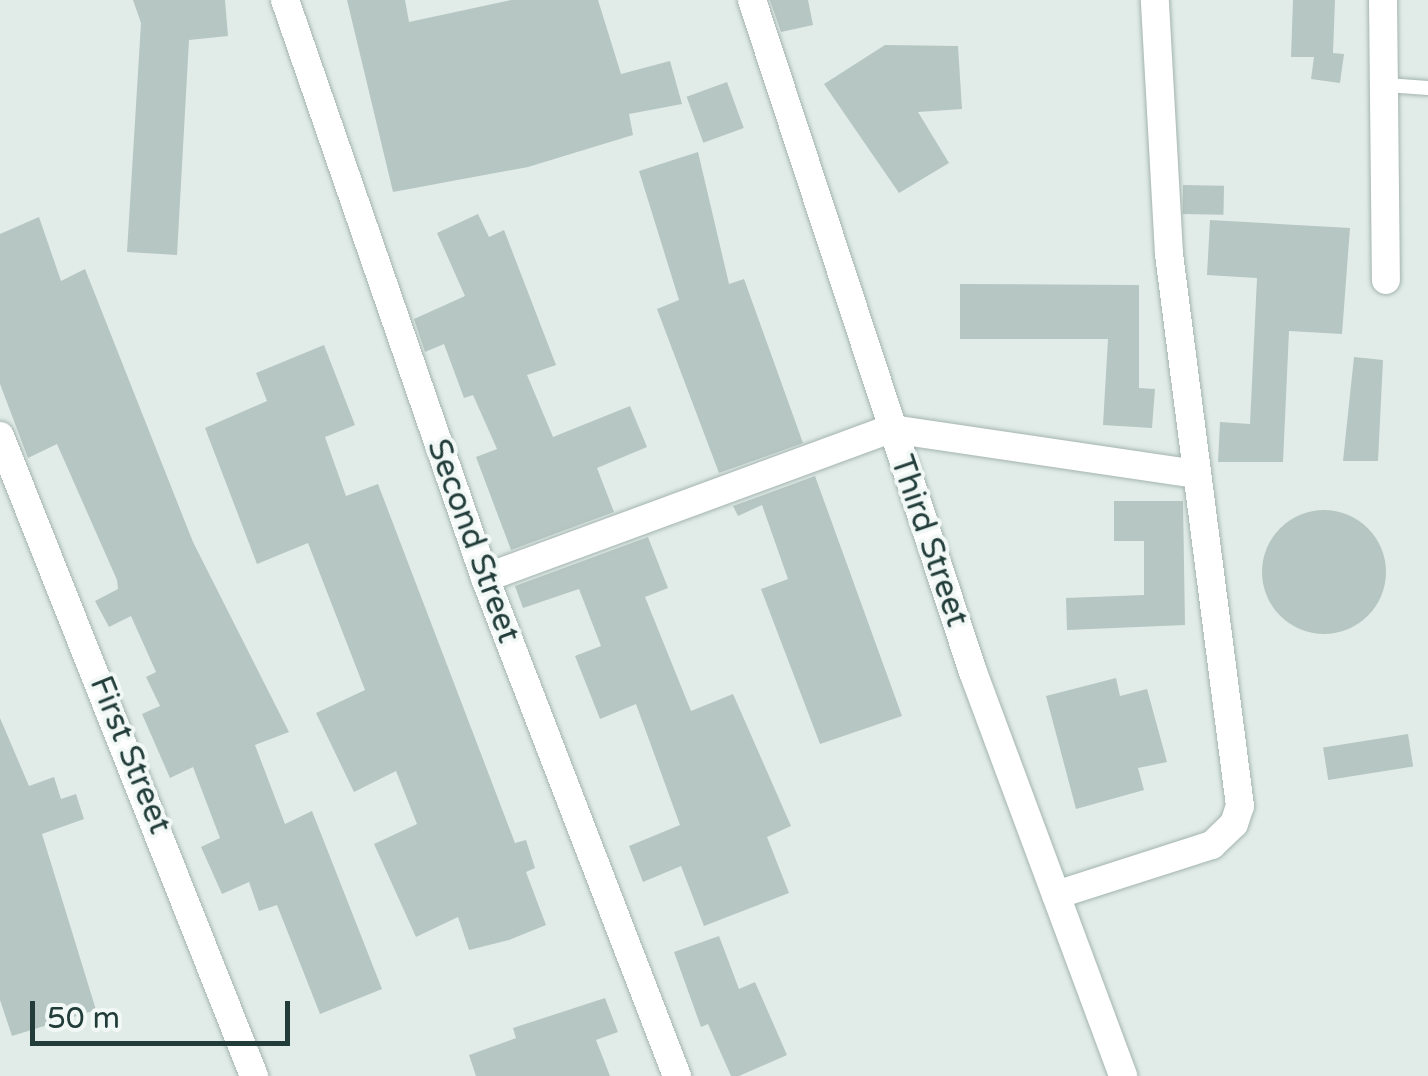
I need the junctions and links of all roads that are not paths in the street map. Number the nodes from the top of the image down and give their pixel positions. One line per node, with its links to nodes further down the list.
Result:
1 (285, 0): 11 (street, Second Street)
2 (752, 0): 8 (street, Third Street)
3 (1154, 0): 10 (street)
4 (1383, 0): 5 (street)
5 (1386, 85): 6 (lane); 7 (street)
6 (1428, 88)
7 (1386, 280)
8 (891, 429): 10 (street); 11 (street); 12 (street, Third Street)
9 (0, 436): 13 (street, First Street)
10 (1197, 474): 12 (street)
11 (485, 578): 14 (street, Second Street)
12 (1056, 894): 15 (street, Third Street)
13 (254, 1076)
14 (677, 1076)
15 (1123, 1076)

